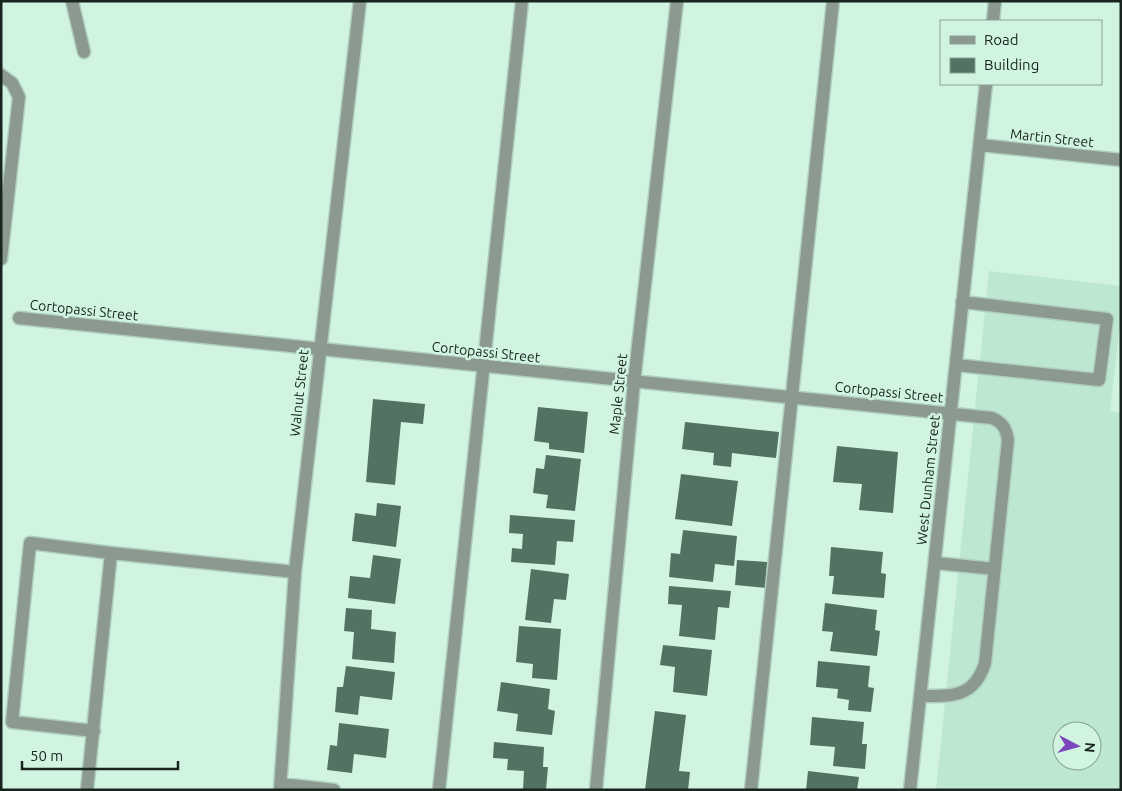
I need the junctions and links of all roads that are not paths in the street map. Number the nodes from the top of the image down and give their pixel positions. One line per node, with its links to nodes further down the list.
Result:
1 (72, 1): 8 (street)
2 (360, 1): 16 (street, Walnut Street)
3 (522, 1): 18 (street)
4 (677, 1): 19 (street, Maple Street)
5 (833, 1): 20 (street)
6 (995, 1): 7 (street)
7 (993, 20)
8 (84, 52)
9 (1, 75): 13 (street)
10 (986, 85): 11 (street, West Dunham Street)
11 (980, 145): 12 (street, Martin Street); 14 (street, West Dunham Street)
12 (1121, 160)
13 (1, 259)
14 (962, 302): 17 (street, West Dunham Street); 17 (street)
15 (19, 318): 16 (street, Cortopassi Street)
16 (319, 350): 18 (street, Cortopassi Street); 25 (street, Walnut Street)
17 (956, 365): 21 (street, West Dunham Street)
18 (482, 366): 19 (street, Cortopassi Street); 31 (street)
19 (634, 382): 20 (street, Cortopassi Street); 32 (street, Maple Street)
20 (793, 398): 21 (street, Cortopassi Street); 33 (street)
21 (951, 414): 23 (street, West Dunham Street); 24 (street, Cortopassi Street)
22 (111, 553): 25 (street); 27 (street); 27 (street)
23 (935, 563): 24 (street); 26 (street, West Dunham Street)
24 (996, 569): 26 (street)
25 (295, 572): 28 (street, Walnut Street)
26 (921, 696): 34 (street, West Dunham Street)
27 (94, 731): 29 (street)
28 (280, 787): 30 (street)
29 (87, 790)
30 (334, 790)
31 (439, 790)
32 (596, 790)
33 (751, 790)
34 (910, 790)

